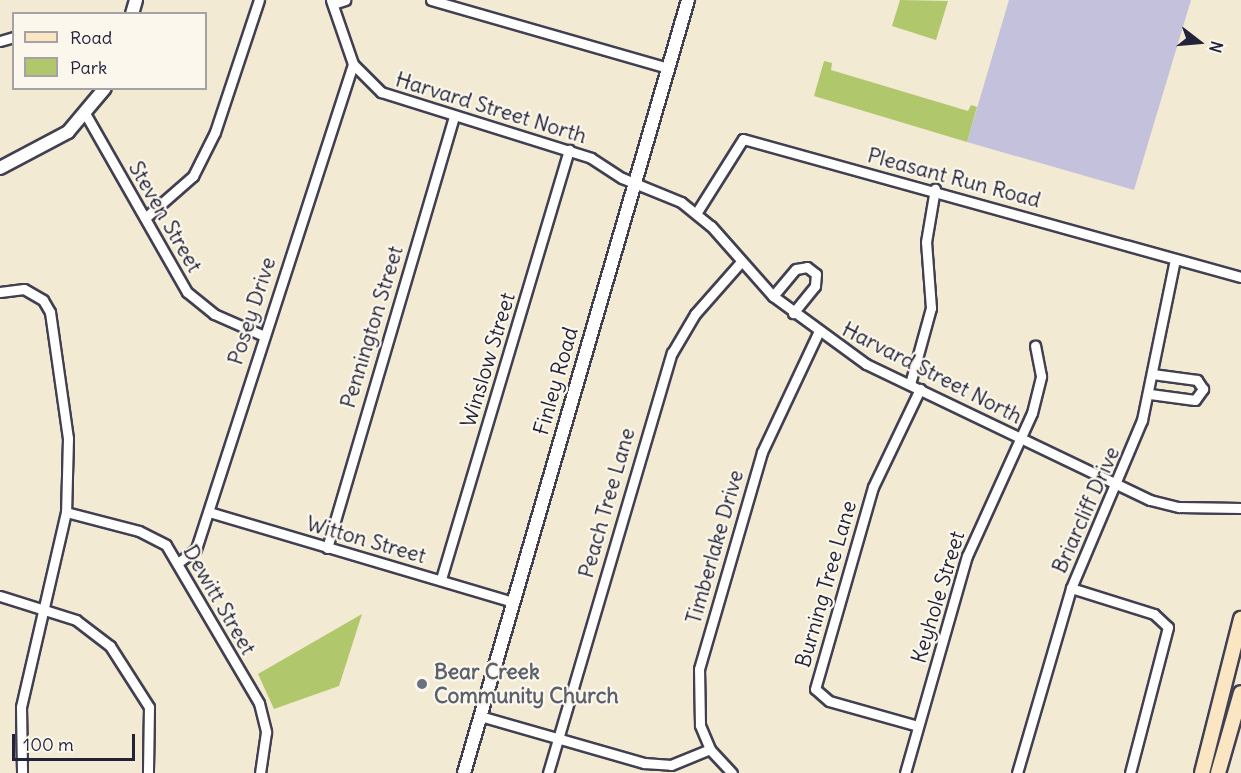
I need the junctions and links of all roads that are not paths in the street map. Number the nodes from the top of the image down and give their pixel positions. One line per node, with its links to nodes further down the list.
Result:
1 (259, 0): 16 (street)
2 (345, 0): 5 (street)
3 (431, 0): 7 (street)
4 (688, 0): 7 (street, Finley Road)
5 (332, 2): 6 (street, Harvard Street North)
6 (353, 64): 10 (street, Harvard Street North); 24 (street, Posey Drive)
7 (668, 68): 13 (street, Finley Road)
8 (104, 90): 9 (street)
9 (86, 115): 12 (street); 16 (street, Steven Street)
10 (454, 117): 11 (street, Harvard Street North); 35 (street, Pennington Street)
11 (569, 150): 13 (street, Harvard Street North); 37 (street, Winslow Street)
12 (0, 168)
13 (634, 183): 15 (street, Harvard Street North); 40 (street, Finley Road)
14 (935, 189): 15 (street, Pleasant Run Road); 17 (street, Pleasant Run Road); 27 (street)
15 (697, 212): 18 (street, Harvard Street North)
16 (145, 218): 24 (street, Steven Street)
17 (1175, 259): 19 (street, Pleasant Run Road); 26 (street, Briarcliff Drive)
18 (740, 263): 21 (street, Harvard Street North); 46 (street, Peach Tree Lane)
19 (1241, 277)
20 (0, 292): 33 (street)
21 (773, 296): 22 (street, Harvard Street North); 22 (street)
22 (793, 313): 23 (street, Harvard Street North)
23 (818, 333): 27 (street, Harvard Street North); 47 (street, Timberlake Drive)
24 (261, 335): 34 (street, Posey Drive)
25 (1035, 346): 30 (street, Keyhole Street)
26 (1152, 374): 29 (street, Briarcliff Drive); 29 (street)
27 (910, 384): 28 (street, Harvard Street North)
28 (920, 389): 30 (street, Harvard Street North); 45 (street, Burning Tree Lane)
29 (1150, 394): 31 (street, Briarcliff Drive)
30 (1021, 438): 31 (street, Harvard Street North); 45 (street, Keyhole Street)
31 (1116, 486): 32 (street, Harvard Street North); 38 (street, Briarcliff Drive)
32 (1241, 508)
33 (66, 512): 36 (street, Dewitt Street); 41 (street)
34 (209, 512): 35 (street, Witton Street); 36 (street, Posey Drive)
35 (327, 548): 37 (street, Witton Street)
36 (179, 562): 50 (street, Dewitt Street)
37 (441, 579): 40 (street, Witton Street)
38 (1071, 588): 55 (street, Briarcliff Drive); 56 (street)
39 (0, 596): 41 (street)
40 (513, 602): 44 (street, Finley Road)
41 (45, 609): 48 (street); 49 (street)
42 (1241, 619): 57 (main road)
43 (1241, 693): 58 (main road)
44 (480, 716): 46 (street); 51 (street, Finley Road)
45 (918, 726): 54 (street, Keyhole Street)
46 (558, 739): 47 (street); 52 (street, Peach Tree Lane)
47 (710, 749): 53 (street, Timberlake Drive)
48 (22, 773)
49 (148, 773)
50 (260, 773)
51 (464, 773)
52 (548, 773)
53 (732, 773)
54 (905, 773)
55 (1017, 773)
56 (1130, 773)
57 (1202, 773)
58 (1218, 773)

